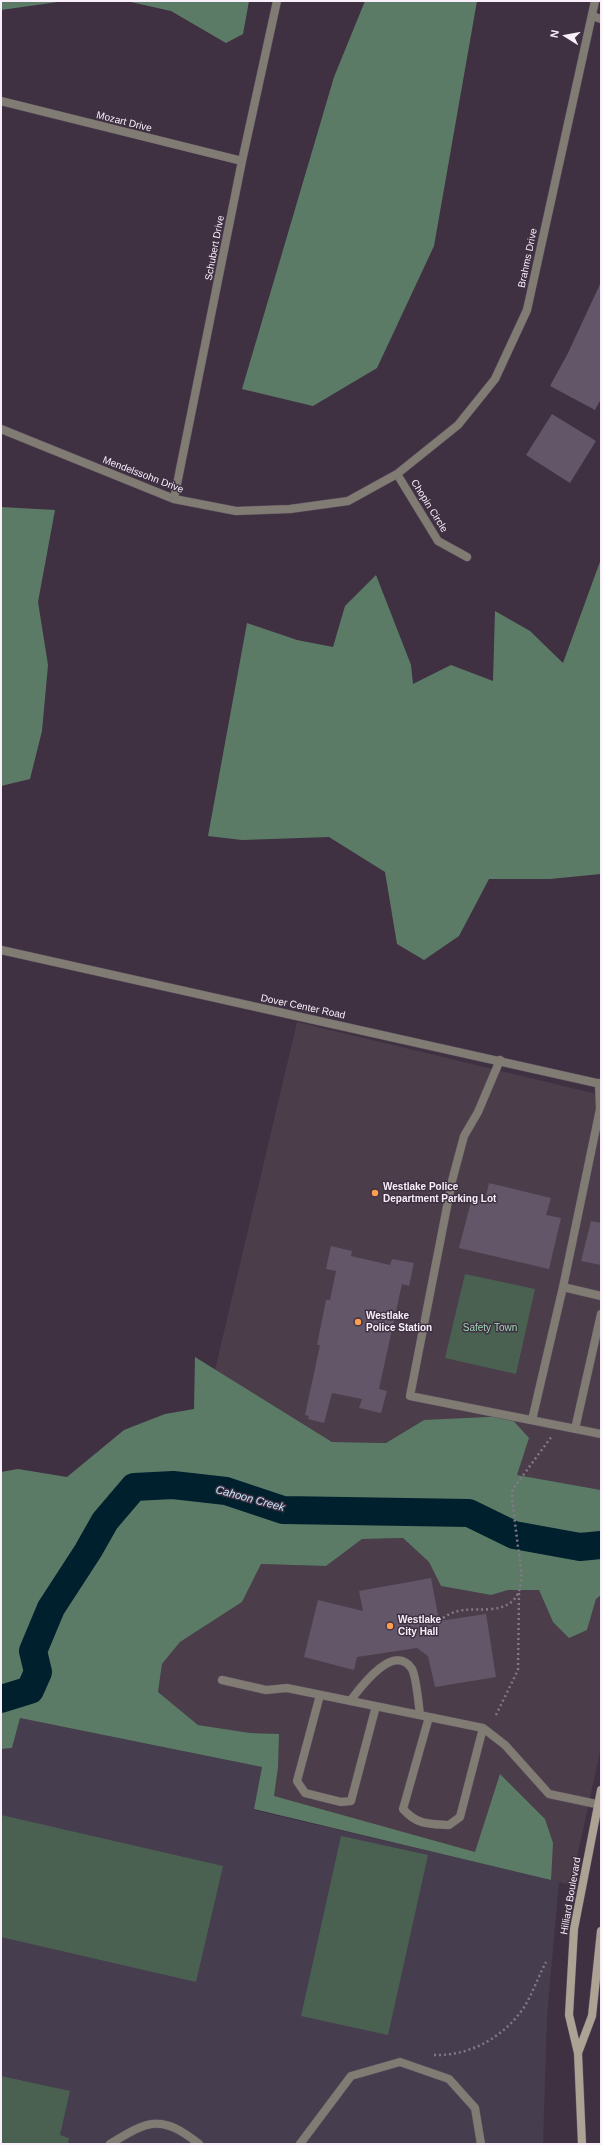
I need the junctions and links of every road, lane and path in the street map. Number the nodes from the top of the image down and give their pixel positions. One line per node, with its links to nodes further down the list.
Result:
1 (277, 1): 6 (street, Schubert Drive)
2 (595, 1): 3 (street, Brahms Drive)
3 (592, 16): 4 (street); 8 (street, Brahms Drive)
4 (601, 19)
5 (1, 101): 6 (street, Mozart Drive)
6 (242, 161): 9 (street, Schubert Drive)
7 (1, 429): 9 (street, Mendelssohn Drive)
8 (397, 474): 9 (street, Mendelssohn Drive); 10 (street, Chopin Circle)
9 (174, 499)
10 (467, 557)
11 (1, 950): 12 (street, Dover Center Road)
12 (500, 1060): 13 (street, Dover Center Road); 17 (street)
13 (600, 1084): 14 (street)
14 (563, 1287): 15 (street); 17 (street)
15 (601, 1296)
16 (601, 1314): 19 (street)
17 (532, 1420): 18 (street)
18 (557, 1426): 19 (street); 21 (path)
19 (575, 1429): 20 (street)
20 (601, 1434)
21 (519, 1592): 22 (path); 27 (path)
22 (443, 1618)
23 (222, 1680): 24 (street)
24 (320, 1695): 25 (street); 26 (street)
25 (350, 1701): 26 (street); 28 (street)
26 (376, 1706): 28 (street)
27 (496, 1715)
28 (424, 1716): 29 (street); 29 (street)
29 (483, 1728): 31 (street)
30 (601, 1790): 31 (main road, Hilliard Boulevard)
31 (600, 1805): 34 (main road, Hilliard Boulevard)
32 (601, 1931): 34 (main road, Hilliard Boulevard)
33 (546, 1962): 35 (path)
34 (578, 2053): 40 (main road, Hilliard Boulevard)
35 (434, 2054)
36 (110, 2144): 37 (street)
37 (199, 2144)
38 (300, 2144): 39 (street)
39 (481, 2144)
40 (582, 2144)

